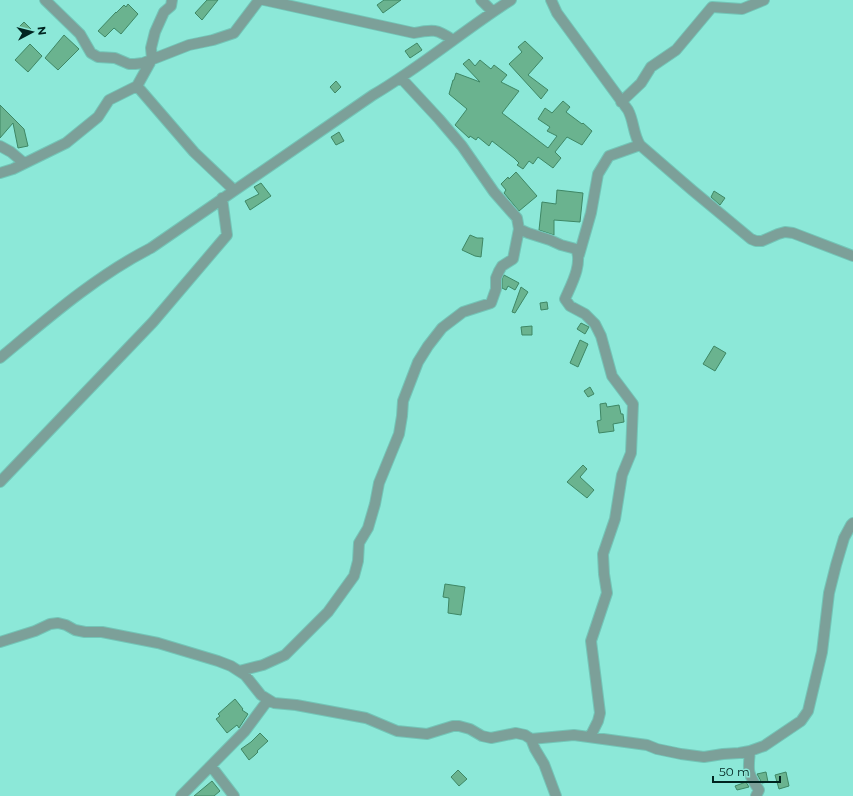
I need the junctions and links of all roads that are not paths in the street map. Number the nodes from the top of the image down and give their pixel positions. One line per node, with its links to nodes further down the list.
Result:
1 (45, 0): 11 (street)
2 (172, 0): 11 (street)
3 (259, 0): 11 (street)
4 (264, 0): 10 (street)
5 (481, 0): 9 (street)
6 (511, 0): 9 (street)
7 (551, 0): 14 (street)
8 (764, 0): 14 (street)
9 (493, 12): 10 (street)
10 (454, 40): 12 (street)
11 (152, 59): 13 (street)
12 (401, 78): 19 (street); 21 (street)
13 (137, 86): 17 (street); 19 (street)
14 (621, 102): 15 (street)
15 (640, 144): 22 (street); 23 (street)
16 (0, 146): 17 (street)
17 (24, 163): 18 (street)
18 (0, 173)
19 (234, 190): 20 (street)
20 (222, 198): 24 (street); 25 (street)
21 (519, 229): 22 (street); 28 (street)
22 (579, 255): 30 (street)
23 (853, 256)
24 (0, 358)
25 (0, 482)
26 (853, 523): 32 (street)
27 (0, 642): 28 (street)
28 (239, 671): 29 (street)
29 (268, 700): 31 (street); 33 (street)
30 (590, 737): 31 (street); 32 (street)
31 (530, 739): 36 (street)
32 (750, 751): 37 (street)
33 (211, 766): 34 (street); 35 (street)
34 (181, 796)
35 (234, 796)
36 (556, 796)
37 (756, 796)

